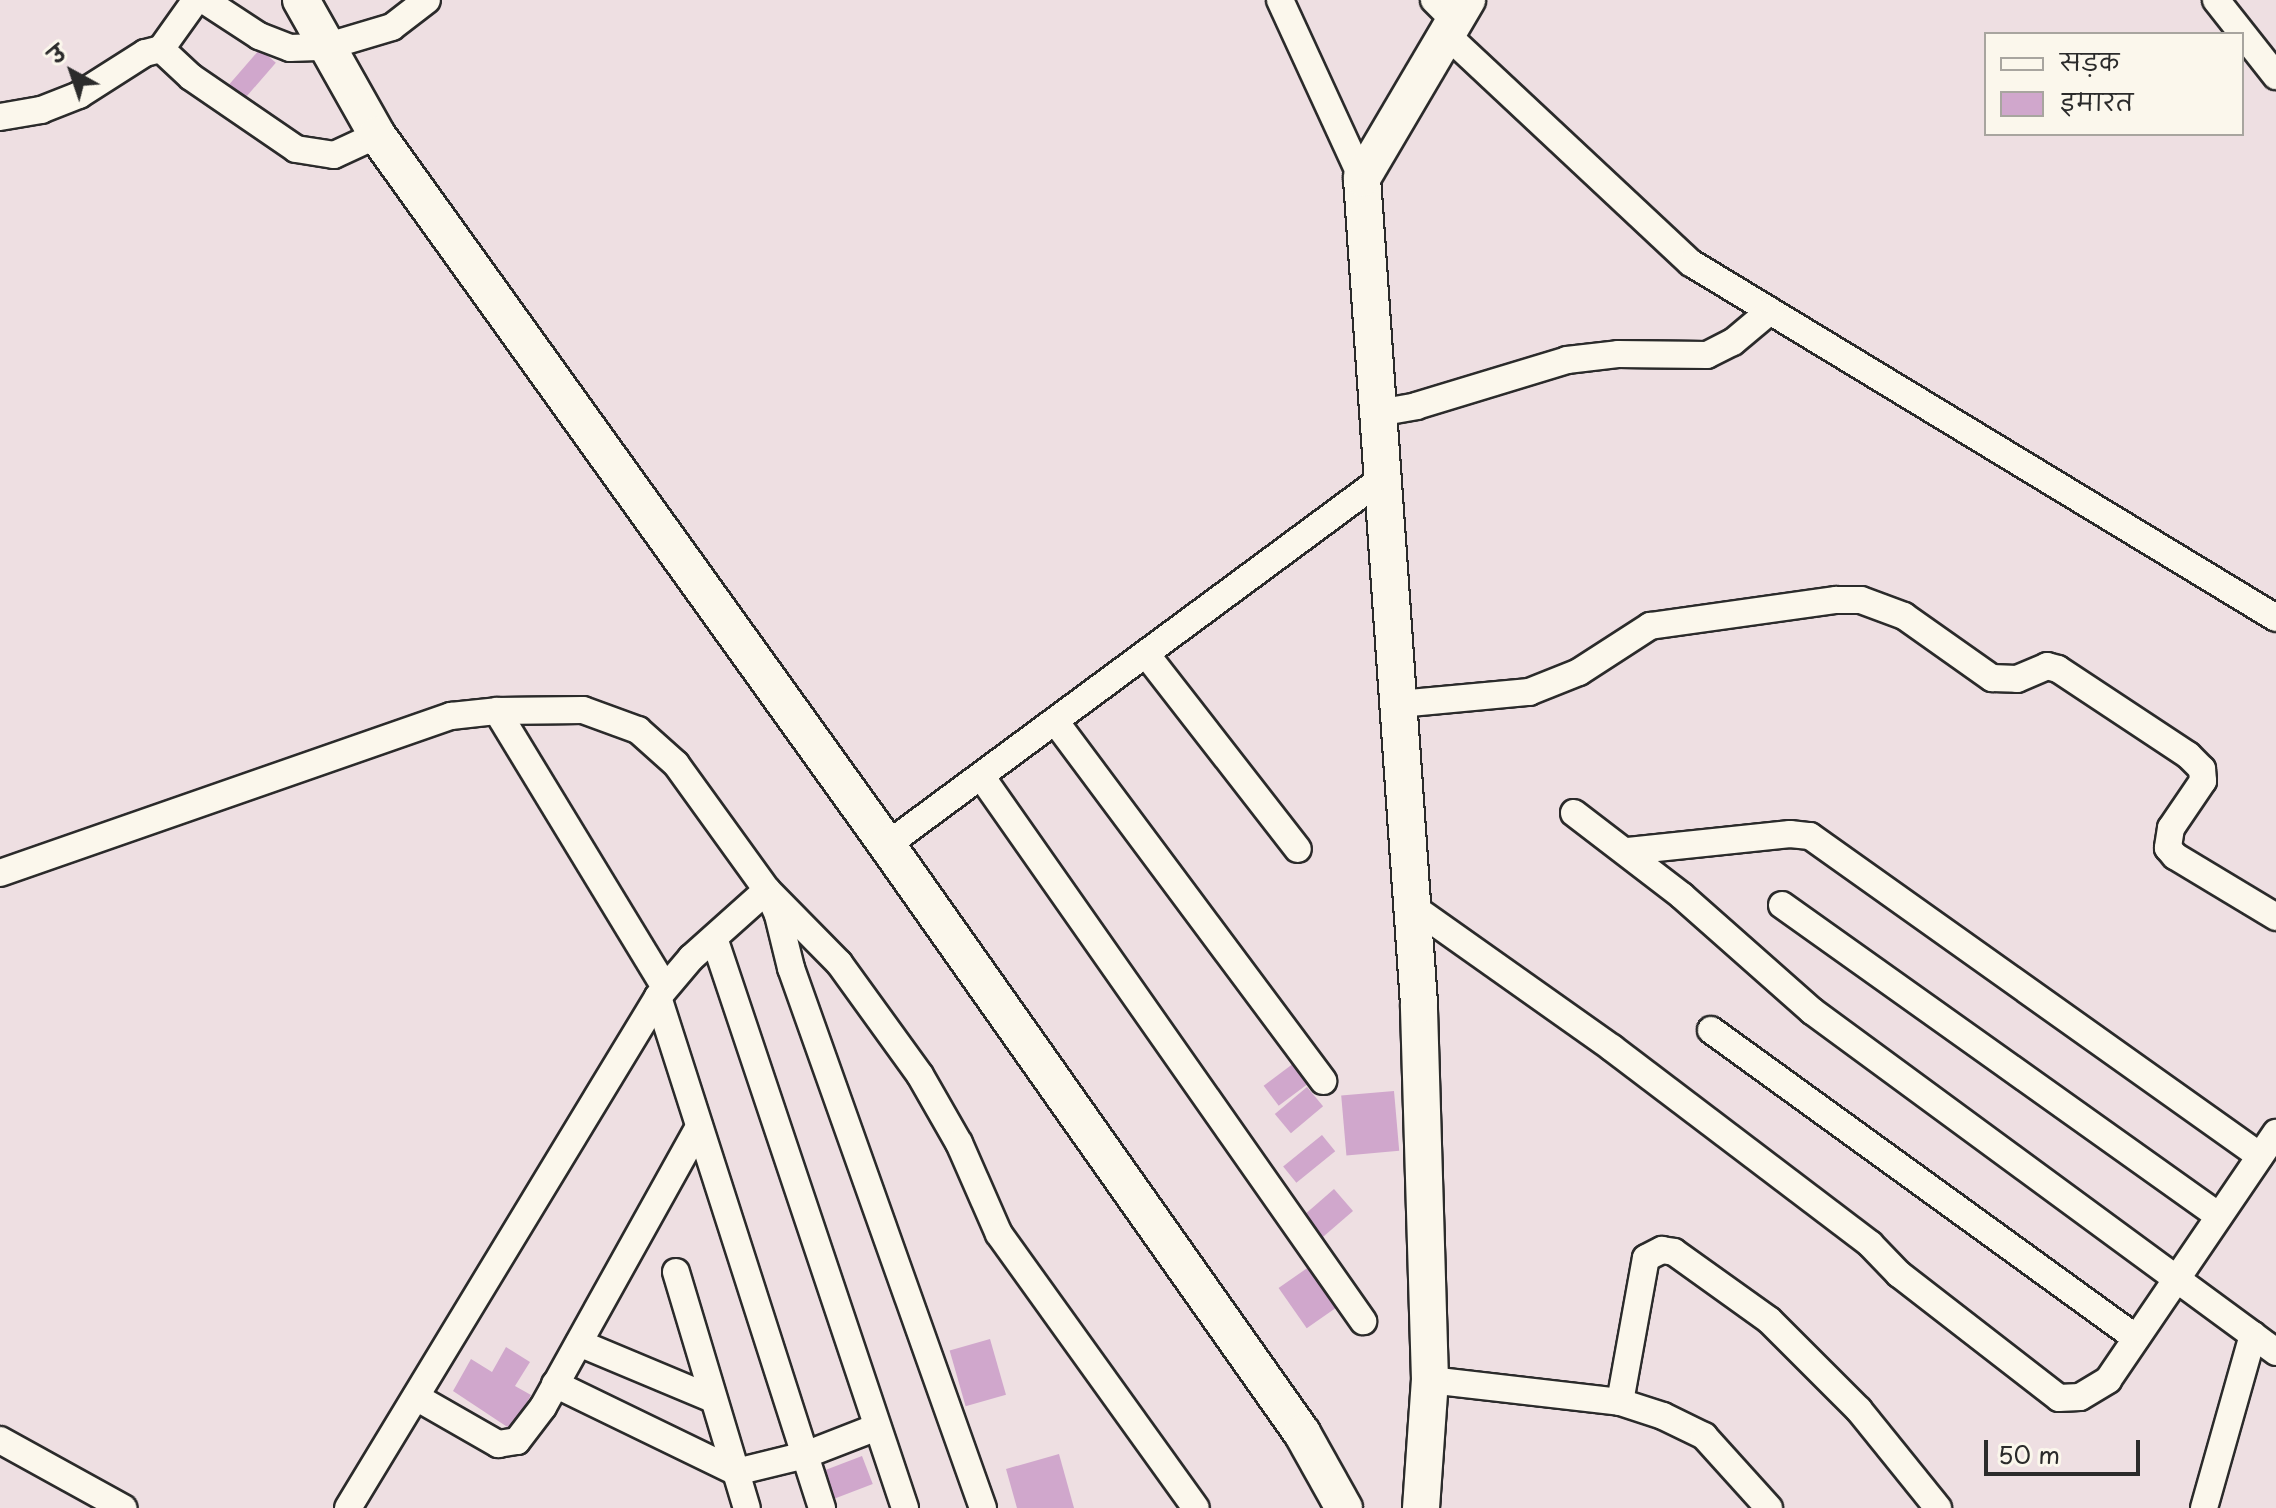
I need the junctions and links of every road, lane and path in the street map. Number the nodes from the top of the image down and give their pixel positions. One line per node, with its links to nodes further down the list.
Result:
1 (196, 0): 11 (street)
2 (204, 0): 10 (street)
3 (301, 0): 10 (street)
4 (427, 0): 10 (street)
5 (1280, 0): 15 (street)
6 (2216, 0): 8 (street)
7 (1451, 14): 15 (street); 16 (street)
8 (2241, 32)
9 (2244, 35): 12 (street)
10 (325, 47): 14 (street)
11 (161, 49): 13 (street); 14 (street)
12 (2276, 76)
13 (1, 123)
14 (377, 135): 26 (street)
15 (1362, 178): 17 (street)
16 (1770, 311): 17 (street); 19 (street)
17 (1378, 413): 18 (street)
18 (1383, 478): 20 (street); 21 (street)
19 (2276, 618)
20 (1146, 654): 23 (street); 27 (street)
21 (1399, 704): 32 (street); 33 (street)
22 (497, 711): 29 (street); 30 (street); 35 (street)
23 (1055, 721): 24 (street); 37 (street)
24 (981, 776): 26 (street); 44 (street)
25 (1574, 813): 28 (street)
26 (887, 845): 65 (street)
27 (1298, 849)
28 (1628, 851): 40 (street); 43 (street)
29 (0, 873)
30 (767, 890): 34 (street); 63 (street); 64 (street)
31 (1782, 905): 41 (street)
32 (1413, 907): 46 (street); 49 (street)
33 (2276, 917)
34 (714, 938): 35 (street); 54 (street)
35 (662, 992): 38 (street); 51 (street)
36 (1711, 1030): 46 (street)
37 (1323, 1081)
38 (699, 1127): 47 (street); 56 (street)
39 (2276, 1133): 40 (street)
40 (2260, 1156): 41 (street)
41 (2219, 1216): 43 (street)
42 (676, 1272): 52 (street)
43 (2177, 1278): 45 (street); 46 (street)
44 (1363, 1321)
45 (2253, 1335): 48 (street); 69 (street)
46 (2136, 1338)
47 (579, 1343): 50 (street); 52 (street)
48 (2276, 1352)
49 (1430, 1380): 53 (street); 66 (street)
50 (555, 1384): 51 (street); 57 (street)
51 (416, 1397): 59 (street)
52 (713, 1399): 57 (street)
53 (1620, 1402): 67 (street); 68 (street)
54 (877, 1427): 56 (street); 62 (street)
55 (0, 1440): 58 (street)
56 (805, 1455): 57 (street); 61 (street)
57 (736, 1472): 60 (street)
58 (123, 1508)
59 (348, 1508)
60 (747, 1508)
61 (822, 1508)
62 (905, 1508)
63 (983, 1508)
64 (1196, 1508)
65 (1344, 1508)
66 (1421, 1508)
67 (1769, 1508)
68 (1938, 1508)
69 (2204, 1508)

